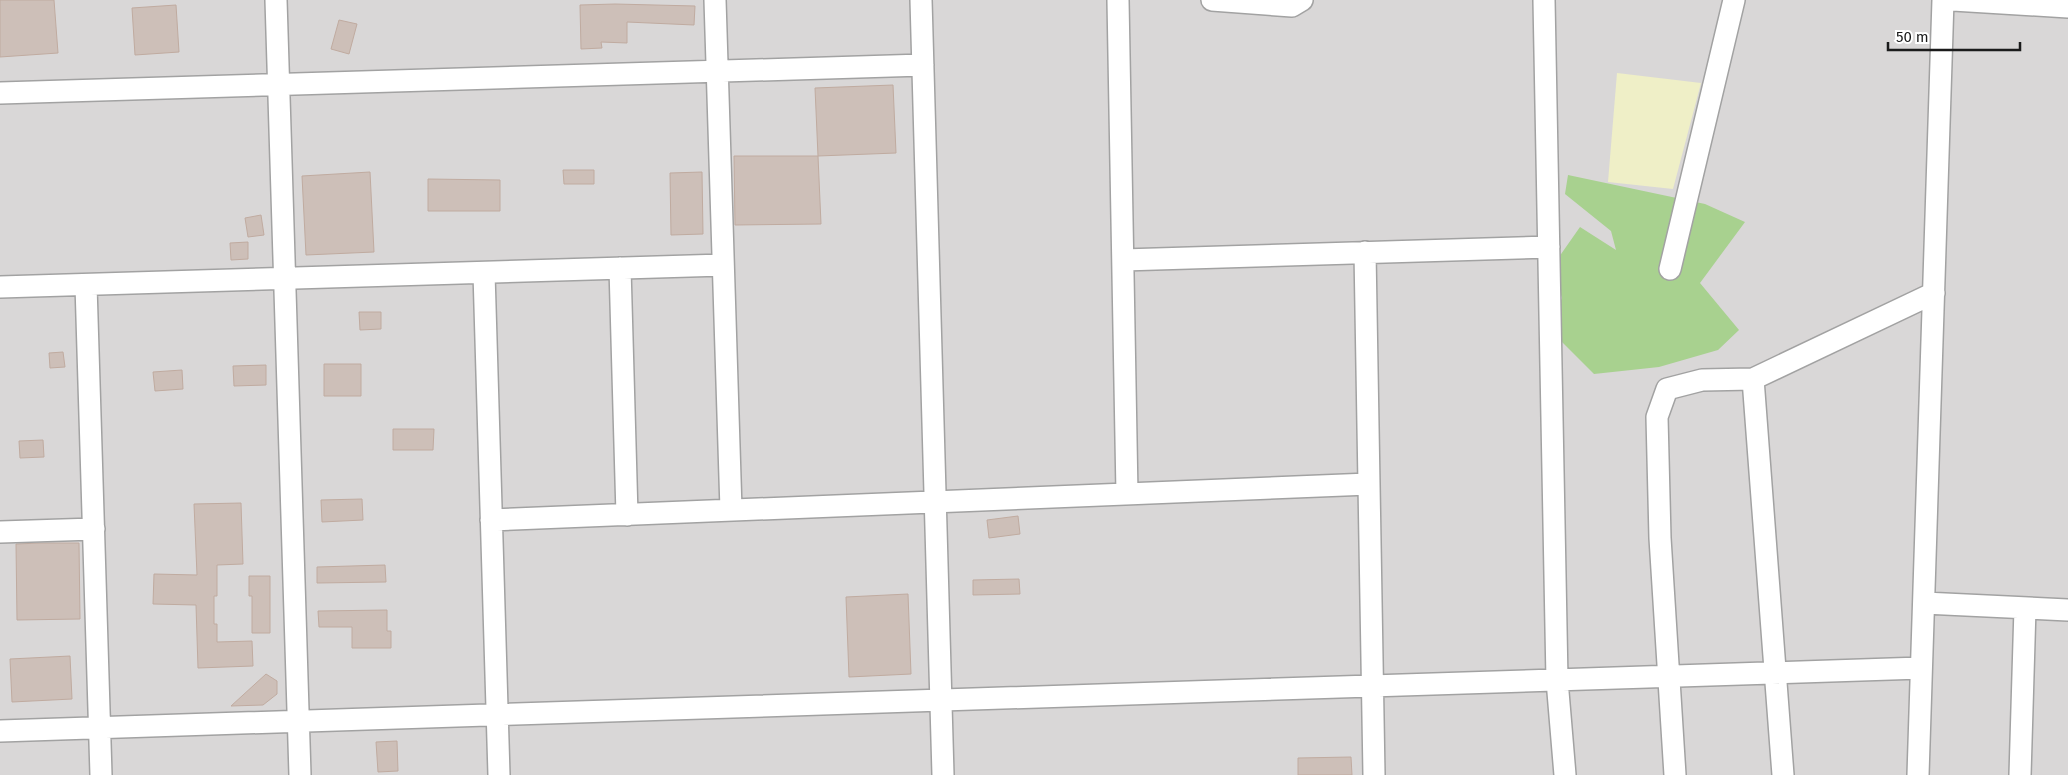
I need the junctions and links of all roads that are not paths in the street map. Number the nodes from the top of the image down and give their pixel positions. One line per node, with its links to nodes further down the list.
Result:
1 (276, 0): 15 (street)
2 (715, 0): 14 (street)
3 (921, 0): 13 (street)
4 (1118, 0): 19 (street)
5 (1212, 0): 6 (street)
6 (1302, 0)
7 (1544, 0): 17 (street)
8 (1734, 0): 22 (street)
9 (1943, 0): 27 (street)
10 (1953, 0): 11 (street)
11 (2046, 3): 12 (street)
12 (2068, 6)
13 (923, 65): 14 (street); 31 (street)
14 (717, 71): 15 (street); 20 (street)
15 (278, 85): 16 (street); 24 (street)
16 (0, 93)
17 (1549, 247): 18 (street); 43 (street)
18 (1365, 252): 19 (street); 29 (street)
19 (1123, 260): 30 (street)
20 (723, 266): 21 (street); 32 (street)
21 (620, 268): 23 (street); 33 (street)
22 (1670, 269)
23 (484, 273): 24 (street); 34 (street)
24 (284, 279): 25 (street); 47 (street)
25 (86, 285): 26 (street); 35 (street)
26 (0, 287)
27 (1934, 293): 28 (street); 37 (street)
28 (1753, 379): 41 (street); 42 (street)
29 (1369, 484): 30 (street); 44 (street)
30 (1127, 494): 31 (street)
31 (935, 502): 32 (street); 45 (street)
32 (731, 510): 33 (street)
33 (627, 514): 34 (street)
34 (491, 520): 46 (street)
35 (94, 529): 36 (street); 48 (street)
36 (0, 532)
37 (1924, 603): 38 (street); 40 (street)
38 (2025, 608): 39 (street); 59 (street)
39 (2068, 610)
40 (1921, 668): 41 (street); 58 (street)
41 (1776, 672): 42 (street); 57 (street)
42 (1669, 676): 43 (street); 56 (street)
43 (1557, 680): 44 (street); 55 (street)
44 (1373, 686): 45 (street); 54 (street)
45 (941, 700): 46 (street); 53 (street)
46 (496, 714): 47 (street); 52 (street)
47 (298, 721): 48 (street); 51 (street)
48 (100, 727): 49 (street); 50 (street)
49 (0, 731)
50 (101, 775)
51 (300, 775)
52 (499, 775)
53 (943, 775)
54 (1374, 775)
55 (1565, 775)
56 (1674, 775)
57 (1783, 775)
58 (1918, 775)
59 (2020, 775)

